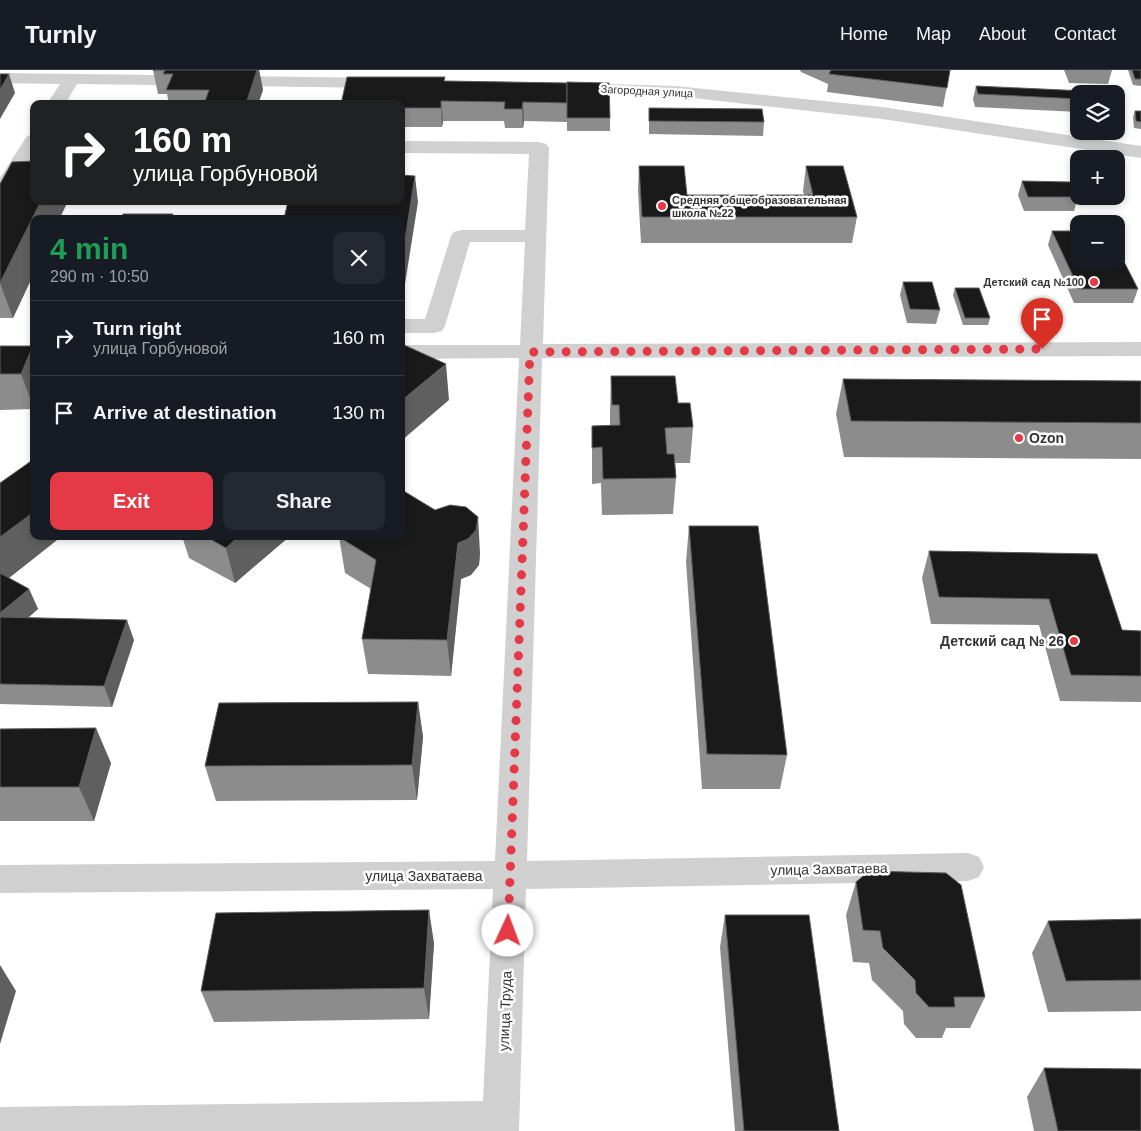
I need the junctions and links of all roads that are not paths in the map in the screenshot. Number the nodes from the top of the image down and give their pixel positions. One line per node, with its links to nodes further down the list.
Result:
1 (0, 78): 2 (street)
2 (71, 80): 3 (street); 5 (street)
3 (398, 84)
4 (556, 87): 8 (street, Загородная улица)
5 (58, 100)
6 (30, 146): 9 (street)
7 (405, 147): 10 (street, улица Труда)
8 (1141, 152)
9 (0, 194)
10 (535, 236): 11 (street); 14 (street, улица Труда)
11 (405, 326)
12 (1141, 349): 14 (street)
13 (405, 352): 14 (street)
14 (530, 352): 16 (street, улица Труда)
15 (968, 866): 16 (street, улица Захватаева)
16 (511, 875): 17 (street, улица Захватаева); 18 (street, улица Труда)
17 (0, 879)
18 (500, 1125): 19 (street)
19 (0, 1126)

